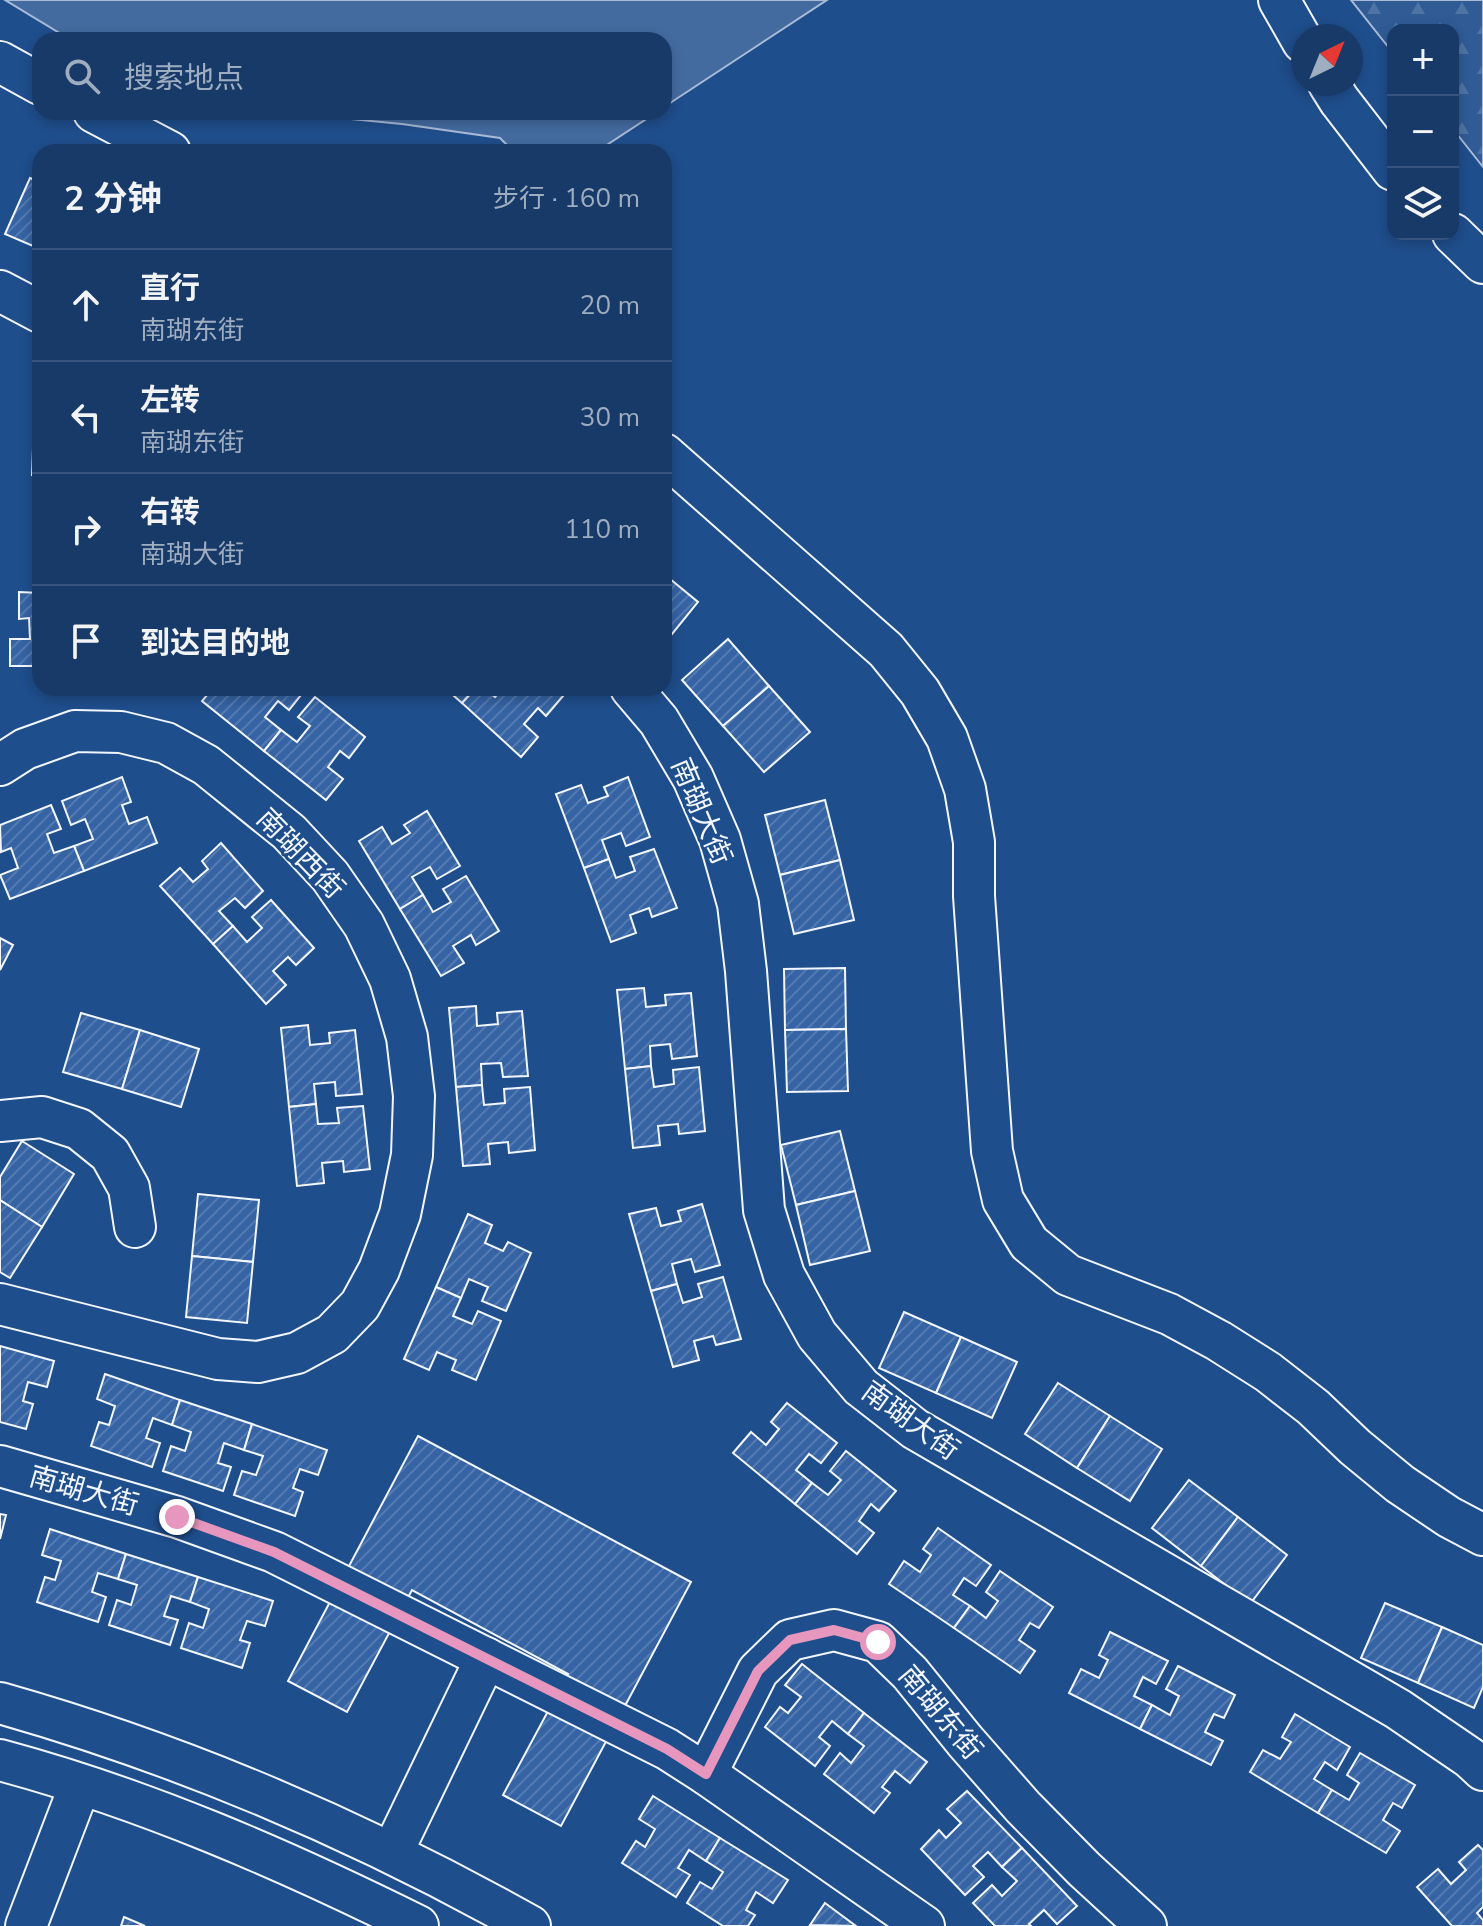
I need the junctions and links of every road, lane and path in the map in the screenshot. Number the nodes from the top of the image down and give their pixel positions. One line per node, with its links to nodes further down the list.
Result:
1 (1279, 0): 2 (street)
2 (1293, 24)
3 (0, 62): 4 (street)
4 (32, 80)
5 (1336, 96): 8 (street)
6 (109, 120): 7 (street)
7 (155, 144)
8 (1391, 168)
9 (1459, 240): 10 (street)
10 (1483, 263)
11 (0, 291): 12 (street)
12 (32, 308)
13 (32, 324): 14 (street)
14 (0, 326)
15 (672, 461): 22 (street)
16 (638, 696): 26 (street, 南瑚大街)
17 (0, 765): 20 (street, 南瑚西街)
18 (0, 1121): 19 (street)
19 (135, 1227)
20 (0, 1304)
21 (0, 1466): 23 (street, 南瑚大街)
22 (1483, 1535)
23 (486, 1658): 27 (street, 南瑚大街); 29 (street)
24 (0, 1703): 29 (street)
25 (0, 1760): 28 (street)
26 (1483, 1770)
27 (706, 1774): 33 (street, 南瑚大街); 34 (street, 南瑚东街)
28 (80, 1785): 30 (street); 31 (street)
29 (392, 1853): 32 (street)
30 (26, 1926)
31 (418, 1926)
32 (530, 1926)
33 (924, 1926)
34 (1146, 1926)

